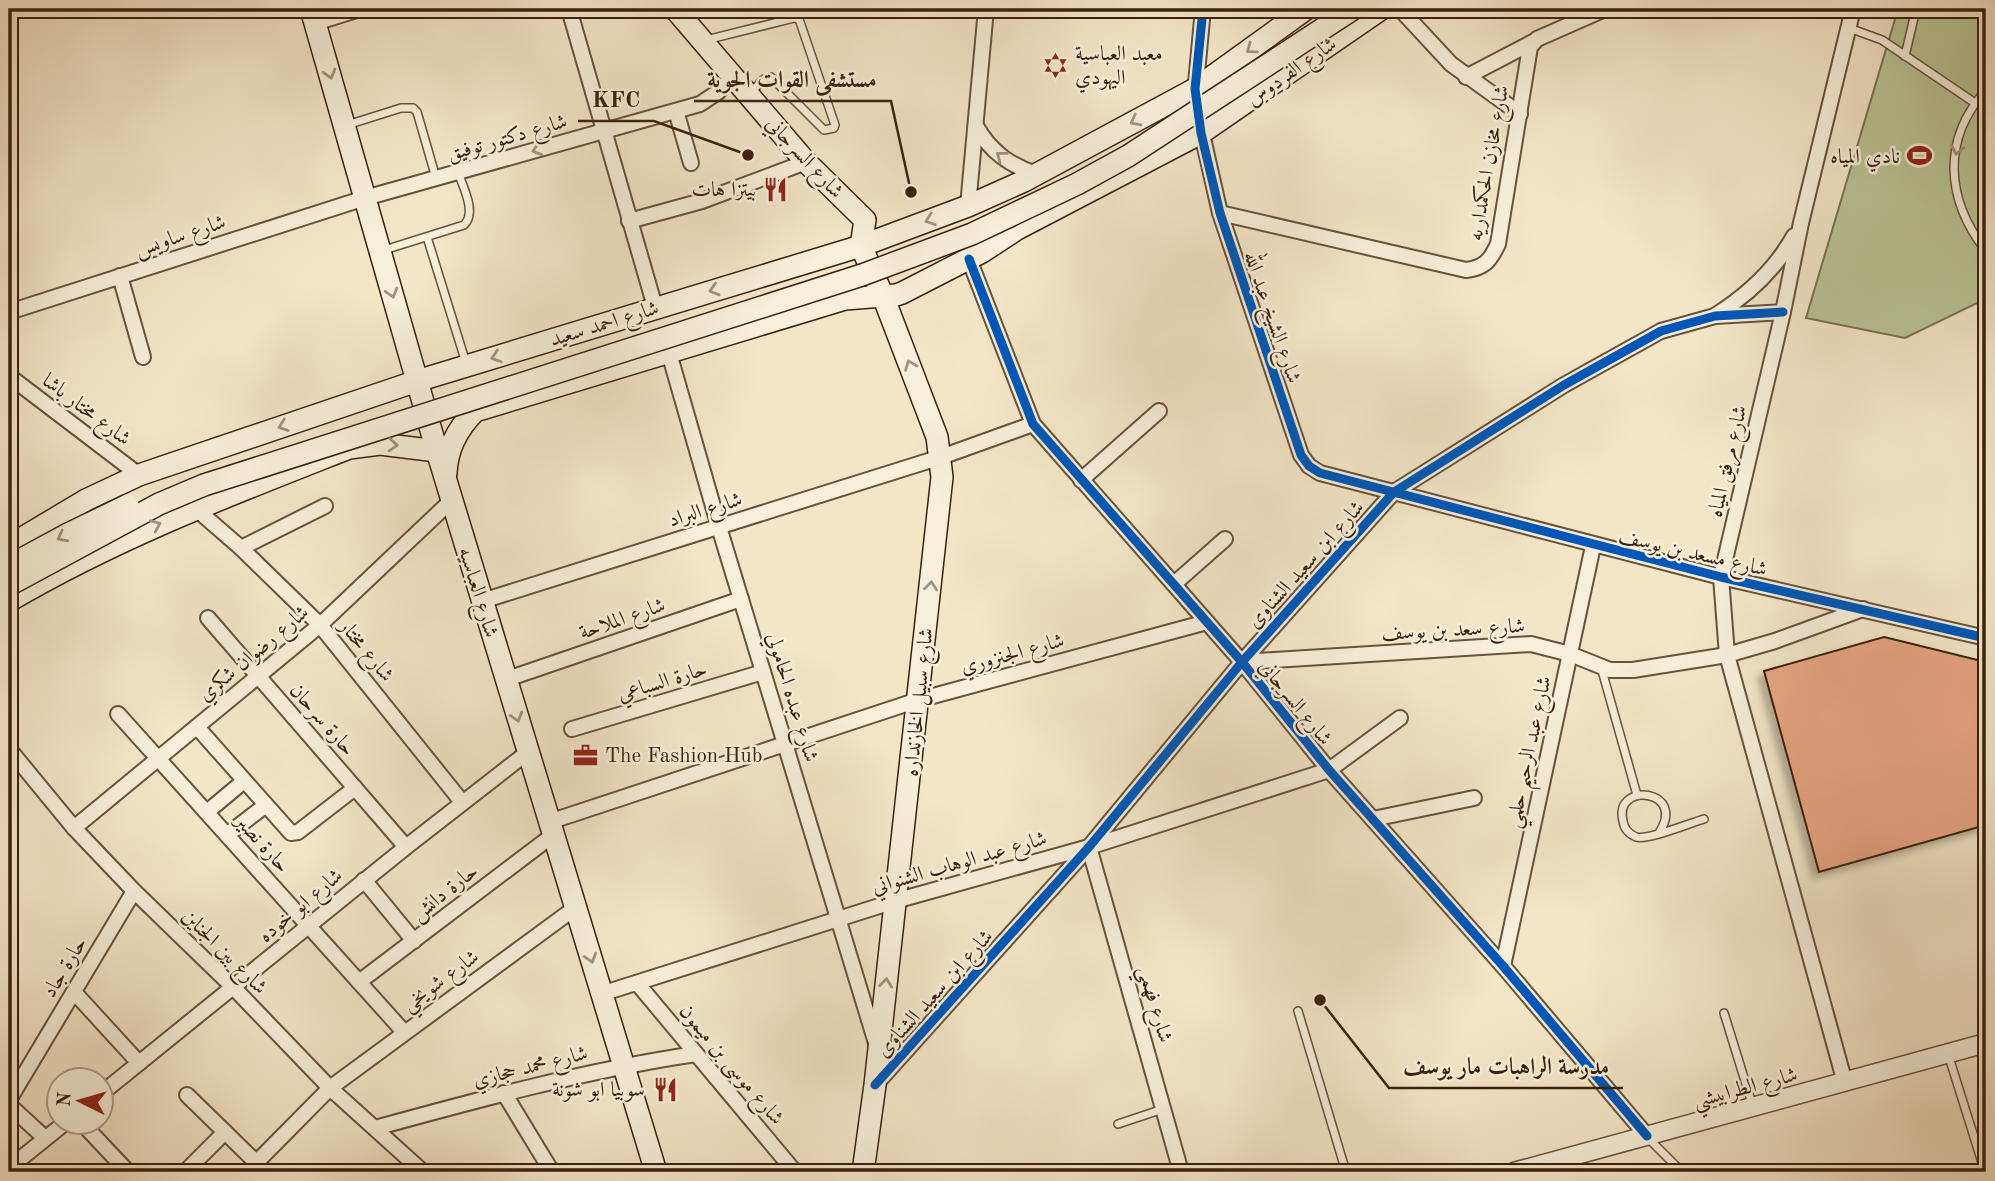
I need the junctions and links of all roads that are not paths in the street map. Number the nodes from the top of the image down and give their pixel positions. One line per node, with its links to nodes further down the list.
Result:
1 (360, 9): 14 (street)
2 (569, 9): 29 (street)
3 (675, 9): 16 (main road, شارع السرجاني)
4 (986, 9): 28 (street)
5 (1203, 9): 21 (street, شارع الشيخ عبد الله)
6 (1306, 9): 21 (main road, شارع الفردوس, one-way to 21)
7 (1340, 9): 75 (main road, one-way to 75, bridge)
8 (1353, 9): 78 (main road, bridge)
9 (1381, 9): 30 (main road, شارع الفردوس)
10 (1400, 9): 20 (street)
11 (1605, 9): 17 (street)
12 (1853, 9): 15 (street, شارع مرفق المياه)
13 (1916, 9): 18 (lane)
14 (313, 16): 27 (main road, شارع العباسيه, one-way to 27)
15 (1849, 28): 18 (lane); 40 (street, شارع مرفق المياه)
16 (702, 41): 19 (main road, شارع السرجاني); 23 (lane)
17 (1533, 42): 20 (street); 26 (street, شارع مخازن الحكمداريه)
18 (1905, 55): 24 (lane)
19 (732, 77): 23 (main road, شارع السرجاني); 25 (street, شارع دكتور توفيق)
20 (1466, 77): 26 (street)
21 (1195, 89): 30 (street, شارع الشيخ عبد الله); 34 (main road, شارع احمد سعيد, one-way to 34)
22 (1986, 90): 24 (lane)
23 (748, 95): 31 (main road, شارع السرجاني)
24 (1975, 103): 44 (lane, one-way to 44)
25 (676, 111): 29 (street, شارع دكتور توفيق); 32 (street)
26 (1520, 114): 38 (street, شارع مخازن الحكمداريه)
27 (345, 126): 35 (lane); 36 (main road, شارع العباسيه)
28 (976, 126): 34 (street, one-way to 28); 37 (street)
29 (603, 132): 33 (street, شارع دكتور توفيق, one-way to 33); 39 (street)
30 (1201, 133): 38 (street, شارع الشيخ عبد الله); 45 (main road)
31 (806, 162): 39 (street); 42 (main road, شارع السرجاني)
32 (691, 163)
33 (458, 172): 35 (street, شارع دكتور توفيق); 41 (lane)
34 (1036, 174): 37 (main road, شارع احمد سعيد)
35 (436, 178): 36 (street, شارع دكتور توفيق)
36 (365, 198): 43 (main road, شارع العباسيه); 46 (street, شارع ساويس)
37 (968, 206): 42 (main road, شارع احمد سعيد, one-way to 42)
38 (1220, 212): 66 (street, شارع الشيخ عبد الله)
39 (629, 221): 48 (street)
40 (1801, 223): 50 (street, شارع مرفق المياه); 51 (street, شارع ابن سعيد الشناوى)
41 (427, 237): 43 (lane); 54 (lane)
42 (861, 246): 47 (main road, شارع سبيل الخازنداره); 48 (main road, شارع احمد سعيد, one-way to 48)
43 (380, 251): 56 (main road, شارع العباسيه, one-way to 56)
44 (1986, 251)
45 (969, 259): 47 (main road); 59 (street, شارع السرجاني)
46 (120, 276): 49 (street, شارع ساويس); 53 (street)
47 (883, 296): 52 (main road); 62 (main road, شارع سبيل الخازنداره, one-way to 47)
48 (655, 307): 54 (main road, شارع احمد سعيد, one-way to 54)
49 (9, 312)
50 (1783, 312): 51 (street, شارع ابن سعيد الشناوى); 76 (street, شارع مرفق المياه)
51 (1715, 316): 66 (street, شارع ابن سعيد الشناوى)
52 (669, 354): 64 (main road); 70 (street, شارع عبده الحامولي)
53 (143, 357)
54 (467, 367): 56 (main road, شارع احمد سعيد)
55 (9, 376): 63 (street, شارع مختار باشا)
56 (417, 381): 58 (main road, شارع احمد سعيد); 60 (main road, شارع العباسيه)
57 (1159, 411): 65 (street)
58 (312, 416): 61 (main road); 63 (main road, شارع احمد سعيد, one-way to 63)
59 (1033, 424): 62 (street, شارع البراد); 65 (street, شارع السرجاني)
60 (437, 451): 61 (main road, one-way to 60); 64 (main road, شارع العباسيه)
61 (335, 453): 69 (main road)
62 (941, 457): 70 (street, شارع البراد); 94 (main road, شارع سبيل الخازنداره, one-way to 62)
63 (139, 475): 72 (main road, شارع احمد سعيد)
64 (445, 479): 67 (main road, شارع العباسيه)
65 (1081, 480): 77 (street, شارع السرجاني)
66 (1394, 492): 73 (street, شارع مسعد بن يوسف); 89 (street, شارع ابن سعيد الشناوى)
67 (452, 500): 81 (main road, شارع العباسيه); 85 (street, شارع رضوان شكري)
68 (325, 506): 74 (street)
69 (195, 508): 74 (street, شارع مختار); 80 (main road, one-way to 69)
70 (719, 527): 79 (street, شارع عبده الحامولي); 81 (street, شارع البراد)
71 (1225, 539): 77 (street)
72 (9, 546)
73 (1593, 546): 76 (street, شارع مسعد بن يوسف); 87 (street, شارع عبد الرحيم حلمي)
74 (241, 548): 85 (street, شارع مختار)
75 (9, 566)
76 (1721, 578): 82 (street, شارع مسعد بن يوسف); 88 (street, شارع مرفق المياه)
77 (1174, 584): 84 (street, شارع السرجاني)
78 (9, 585)
79 (741, 599): 91 (street, شارع عبده الحامولي); 93 (street, شارع الملاحة)
80 (9, 601)
81 (482, 601): 101 (main road, شارع العباسيه, one-way to 101)
82 (1865, 609): 86 (street, شارع مسعد بن يوسف); 88 (street, شارع سعد بن يوسف)
83 (208, 618): 92 (street, حارة سرحان)
84 (1207, 622): 89 (street, شارع السرجاني); 94 (street, شارع الجنزوري)
85 (320, 625): 92 (street, شارع رضوان شكري); 108 (street, شارع مختار)
86 (1986, 638)
87 (1570, 654): 89 (street, شارع سعد بن يوسف); 90 (street, شارع سعد بن يوسف); 126 (street, شارع عبد الرحيم حلمي)
88 (1727, 655): 90 (street, شارع سعد بن يوسف); 142 (street, شارع مرفق المياه)
89 (1242, 662): 103 (street, شارع السرجاني); 118 (street, شارع ابن سعيد الشناوى)
90 (1601, 666): 106 (lane)
91 (763, 672): 98 (street, حارة السباعي); 99 (street, شارع عبده الحامولي)
92 (258, 676): 97 (street, شارع رضوان شكري); 105 (street, حارة سرحان)
93 (516, 676)
94 (918, 700): 99 (street, شارع الجنزوري); 121 (main road, شارع سبيل الخازنداره)
95 (118, 714): 102 (street, حارة نصير)
96 (1400, 718): 103 (street, شارع عبد الوهاب الشنواني)
97 (197, 727): 102 (street, شارع رضوان شكري); 104 (street)
98 (572, 729)
99 (785, 744): 114 (street, شارع الجنزوري); 123 (street, شارع عبده الحامولي)
100 (9, 749): 113 (street, شارع بين الجناين)
101 (528, 752): 108 (street, شارع ابو خوده); 114 (main road, شارع العباسيه)
102 (158, 759): 110 (street, حارة نصير); 113 (street, شارع رضوان شكري)
103 (1329, 770): 111 (street, شارع السرجاني); 118 (street, شارع عبد الوهاب الشنواني)
104 (244, 780): 109 (street); 110 (street)
105 (355, 788): 109 (street); 117 (street, حارة سرحان)
106 (1637, 795): 115 (lane); 115 (lane)
107 (1474, 798): 111 (street)
108 (461, 802): 117 (street, شارع ابو خوده)
109 (266, 805): 116 (street)
110 (207, 812): 116 (street, حارة نصير)
111 (1373, 819): 126 (street, شارع السرجاني)
112 (1704, 819): 115 (lane)
113 (74, 828): 120 (street, شارع بين الجناين)
114 (551, 828): 122 (main road, شارع العباسيه); 125 (street, حارة دانش)
115 (1659, 833)
116 (228, 835): 124 (street, حارة نصير)
117 (405, 846): 119 (street, شارع ابو خوده)
118 (1089, 846): 121 (street, شارع عبد الوهاب الشنواني); 143 (street, شارع ابن سعيد الشناوى); 149 (street, شارع فهمي)
119 (364, 880): 124 (street, شارع ابو خوده); 125 (street)
120 (134, 891): 129 (street, شارع بين الجناين); 130 (street, حارة جاد)
121 (895, 901): 123 (street, شارع عبد الوهاب الشنواني); 136 (main road, شارع سبيل الخازنداره, one-way to 121)
122 (575, 908): 131 (main road, شارع العباسيه, one-way to 131); 134 (street, شارع شويخي)
123 (838, 920): 128 (street, شارع عبد الوهاب الشنواني); 136 (street, شارع عبده الحامولي)
124 (309, 926): 127 (street, حارة نصير); 129 (street, شارع ابو خوده)
125 (414, 942): 127 (street, حارة دانش)
126 (1503, 966): 155 (street, شارع السرجاني)
127 (359, 982): 134 (street, حارة نصير)
128 (637, 983): 131 (street, شارع عبد الوهاب الشنواني); 137 (street, شارع موسى بن ميمون)
129 (233, 987): 139 (street, شارع ابو خوده); 144 (street, شارع بين الجناين)
130 (74, 992): 139 (street); 147 (street, حارة جاد)
131 (601, 994): 140 (main road, شارع العباسيه)
132 (1298, 1012): 167 (lane)
133 (1724, 1013): 148 (lane)
134 (404, 1032): 144 (street, شارع شويخي)
135 (1986, 1043): 138 (street, شارع الطرابيشي)
136 (879, 1052): 143 (main road, شارع سبيل الخازنداره)
137 (696, 1054): 140 (street, شارع محمد حجازي); 164 (street, شارع موسى بن ميمون)
138 (1948, 1054): 142 (street, شارع الطرابيشي); 170 (lane)
139 (139, 1063): 141 (street, شارع ابو خوده)
140 (623, 1065): 145 (street, شارع محمد حجازي); 163 (main road, شارع العباسيه)
141 (116, 1082)
142 (1845, 1083): 148 (street, شارع الطرابيشي)
143 (875, 1085): 165 (main road, شارع سبيل الخازنداره)
144 (330, 1087): 151 (street, شارع بين الجناين); 158 (street, شارع شويخي)
145 (504, 1093): 151 (street, شارع محمد حجازي); 162 (street)
146 (187, 1095): 152 (street)
147 (9, 1102): 156 (street)
148 (1753, 1108): 155 (street, شارع الطرابيشي)
149 (1164, 1109): 150 (lane); 166 (street, شارع فهمي)
150 (1118, 1124)
151 (375, 1128): 161 (street, شارع بين الجناين)
152 (225, 1132): 158 (street); 160 (street)
153 (48, 1136): 156 (street)
154 (94, 1136): 159 (street)
155 (1647, 1136): 168 (street, شارع الطرابيشي); 169 (lane)
156 (45, 1138): 157 (street)
157 (9, 1168)
158 (257, 1169)
159 (128, 1172)
160 (186, 1172)
161 (423, 1172)
162 (552, 1172)
163 (656, 1172)
164 (795, 1172)
165 (863, 1172)
166 (1181, 1172)
167 (1346, 1172)
168 (1514, 1172)
169 (1682, 1172)
170 (1985, 1172)

